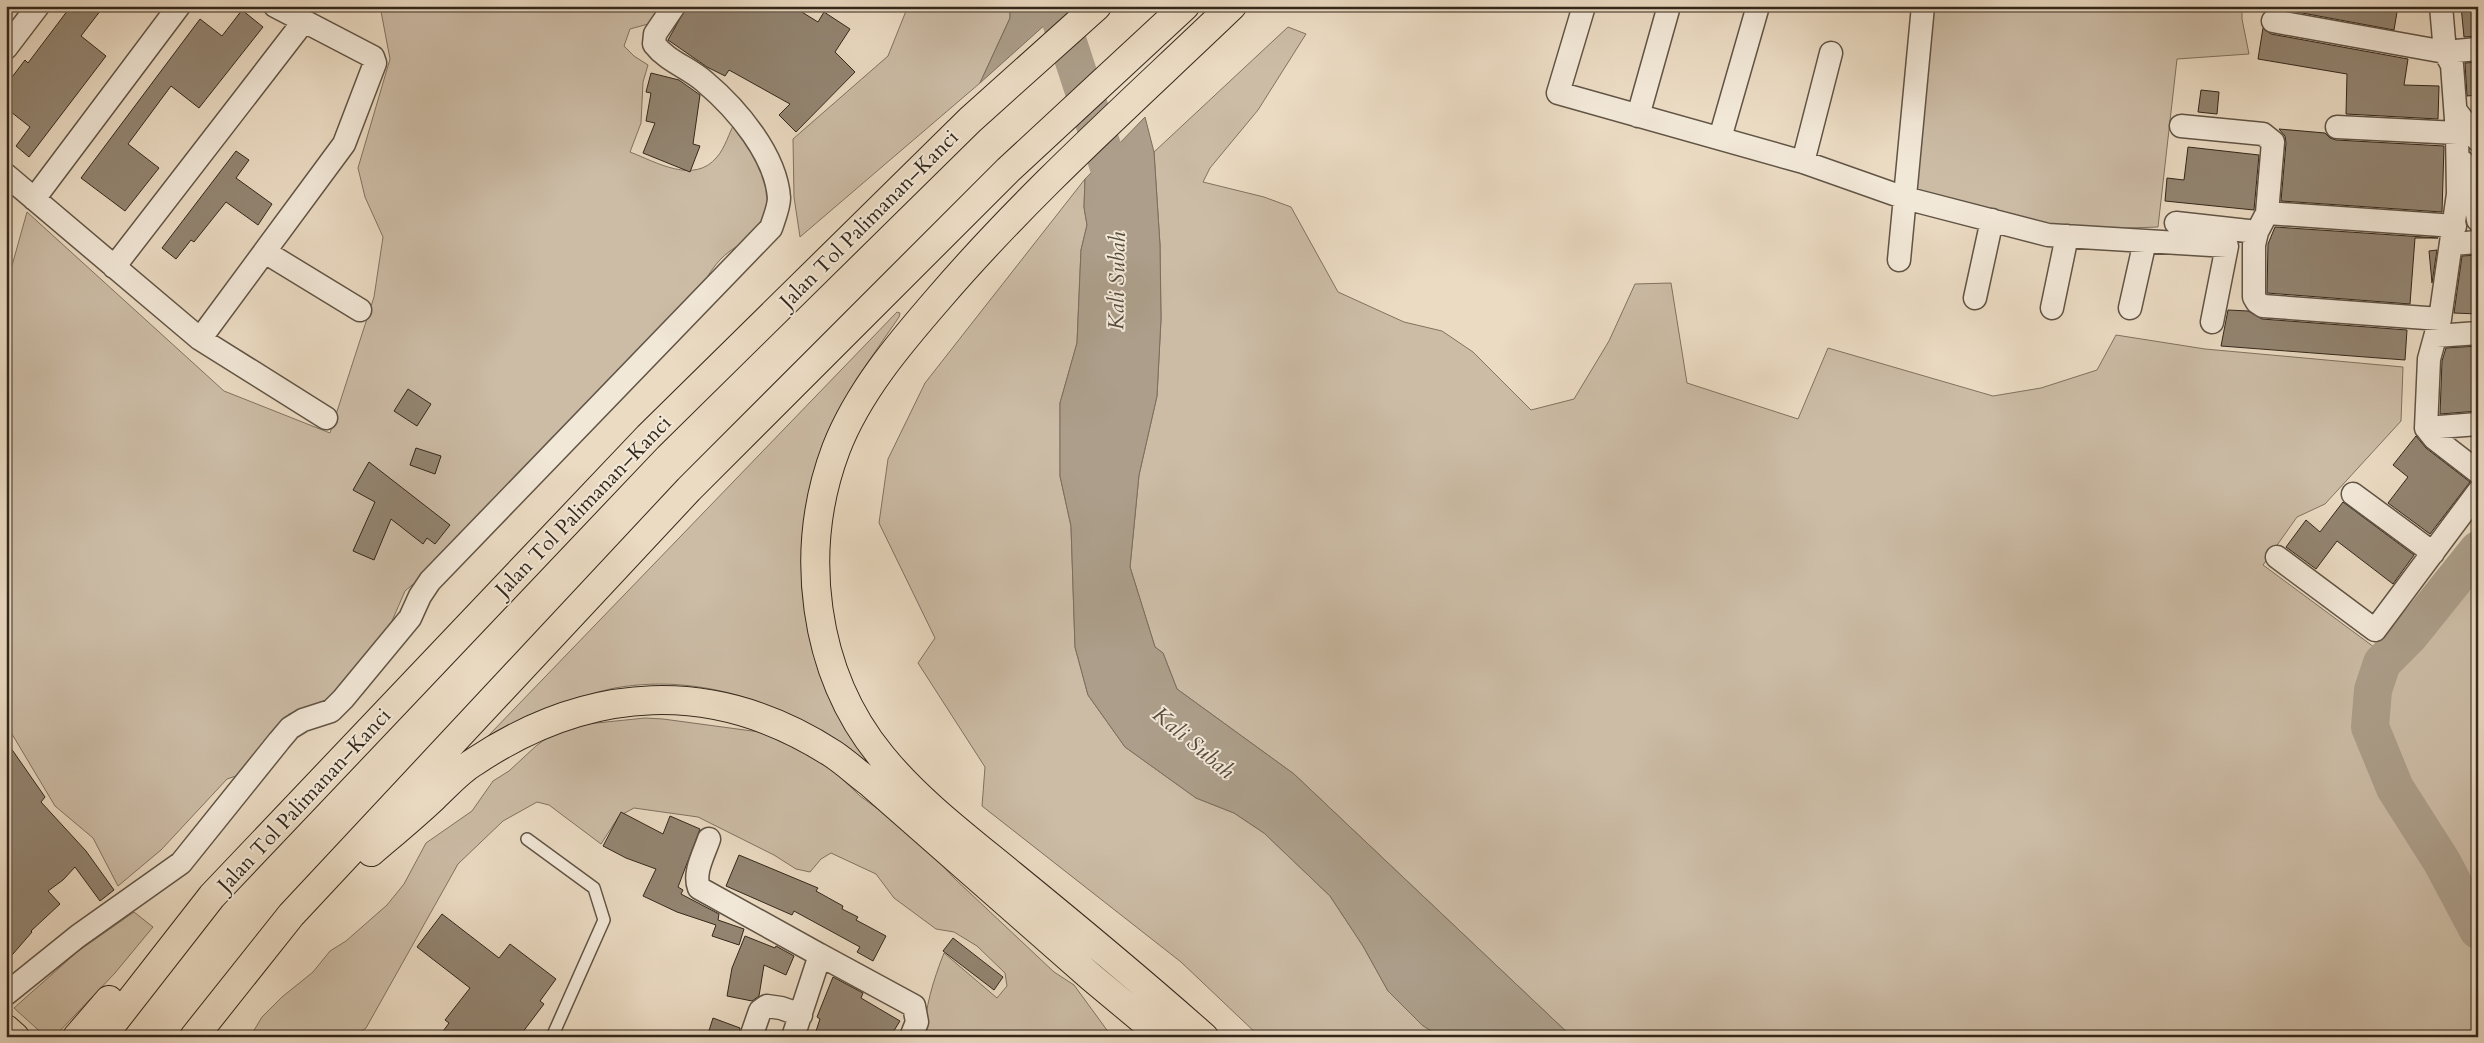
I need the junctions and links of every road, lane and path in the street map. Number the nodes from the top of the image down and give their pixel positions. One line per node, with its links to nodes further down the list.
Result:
1 (38, 6): 15 (street)
2 (179, 6): 27 (street)
3 (275, 6): 13 (street)
4 (674, 6): 60 (street)
5 (1097, 6): 57 (highway, Jalan Tol Palimanan–Kanci)
6 (1184, 6): 58 (highway)
7 (1232, 6): 72 (highway)
8 (1584, 6): 19 (street)
9 (1669, 6): 19 (street)
10 (1758, 6): 22 (street)
11 (1923, 6): 26 (street)
12 (2441, 6): 17 (street)
13 (304, 21): 36 (street); 38 (street)
14 (2273, 21): 17 (street)
15 (6, 48)
16 (2478, 49): 17 (street)
17 (2446, 52): 23 (street)
18 (1831, 53): 24 (street)
19 (1638, 116): 22 (street)
20 (2181, 126): 30 (street)
21 (2337, 127): 23 (street)
22 (1720, 138): 24 (street)
23 (2464, 141): 29 (street); 32 (street)
24 (1803, 162): 26 (street)
25 (6, 175): 27 (street)
26 (1905, 198): 28 (street); 37 (street)
27 (34, 199): 38 (street)
28 (1992, 220): 33 (street); 39 (street)
29 (2478, 220)
30 (2262, 223): 31 (street); 32 (street); 44 (street)
31 (2176, 224)
32 (2454, 235): 35 (street); 44 (street)
33 (2067, 236): 34 (street); 40 (street)
34 (2145, 241): 41 (street); 43 (street)
35 (2478, 242)
36 (265, 252): 42 (street); 46 (street)
37 (1899, 260)
38 (114, 267): 46 (street)
39 (1975, 298)
40 (2052, 308)
41 (2130, 308)
42 (360, 310)
43 (2212, 322)
44 (2438, 327): 45 (street); 49 (street)
45 (2478, 333)
46 (200, 340): 47 (street)
47 (326, 418)
48 (2478, 424): 49 (street)
49 (2426, 428): 50 (street)
50 (2478, 472)
51 (2478, 492): 53 (street)
52 (2353, 494): 53 (street)
53 (2432, 553): 54 (street)
54 (2277, 557)
55 (527, 839): 67 (lane)
56 (709, 839): 59 (street)
57 (212, 896): 64 (highway); 65 (highway, Jalan Tol Palimanan–Kanci)
58 (270, 943): 66 (highway); 71 (highway)
59 (820, 954): 61 (street); 70 (street)
60 (6, 994)
61 (801, 1016): 68 (street); 69 (street)
62 (6, 1029): 63 (highway)
63 (15, 1037)
64 (77, 1037)
65 (102, 1037)
66 (194, 1037)
67 (552, 1037)
68 (751, 1037)
69 (793, 1037)
70 (911, 1037)
71 (1163, 1037)
72 (1204, 1037)

